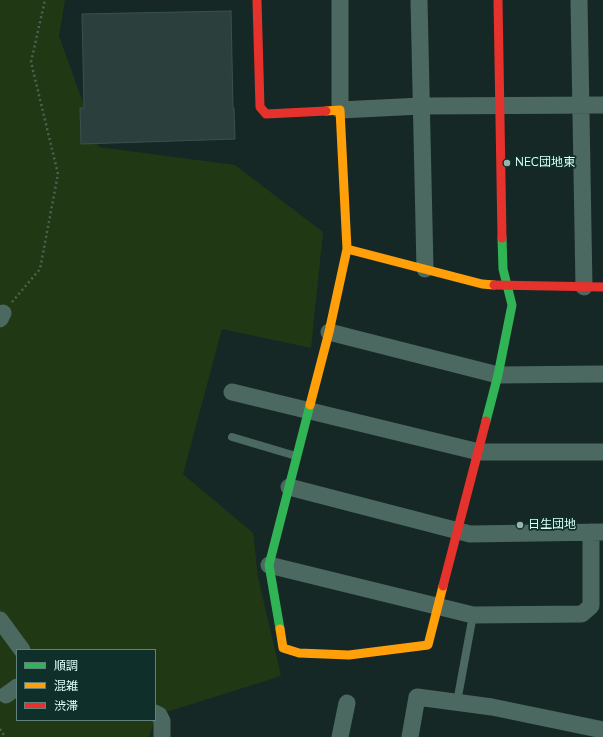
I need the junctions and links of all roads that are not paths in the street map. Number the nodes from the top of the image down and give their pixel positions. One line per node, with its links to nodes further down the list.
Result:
1 (257, 0): 10 (street)
2 (340, 0): 10 (street)
3 (419, 0): 8 (street)
4 (498, 0): 6 (street)
5 (579, 0): 9 (street)
6 (500, 105): 8 (street); 9 (street); 13 (street)
7 (603, 105): 9 (street)
8 (421, 106): 10 (street); 12 (street)
9 (581, 106): 14 (street)
10 (340, 110): 11 (street)
11 (346, 249): 12 (street); 16 (street)
12 (425, 269): 13 (street)
13 (508, 287): 14 (street); 18 (street)
14 (584, 287): 15 (street)
15 (603, 287)
16 (329, 332): 18 (street); 20 (street)
17 (603, 374): 18 (street)
18 (498, 375): 22 (street)
19 (232, 392): 20 (street)
20 (309, 411): 22 (street); 24 (street)
21 (232, 437): 24 (lane)
22 (479, 452): 23 (street); 26 (street)
23 (603, 452)
24 (297, 456): 25 (street)
25 (289, 487): 26 (street); 28 (street)
26 (458, 531): 27 (street); 30 (street)
27 (597, 532): 29 (street)
28 (269, 566): 30 (street); 30 (street)
29 (597, 606): 31 (street)
30 (438, 607): 31 (street)
31 (473, 615): 36 (lane)
32 (0, 620): 33 (street)
33 (21, 649)
34 (16, 688): 35 (street)
35 (16, 699)
36 (457, 702): 39 (street); 42 (street)
37 (347, 703): 41 (street)
38 (156, 714): 40 (street)
39 (603, 730)
40 (162, 737)
41 (340, 737)
42 (410, 737)

